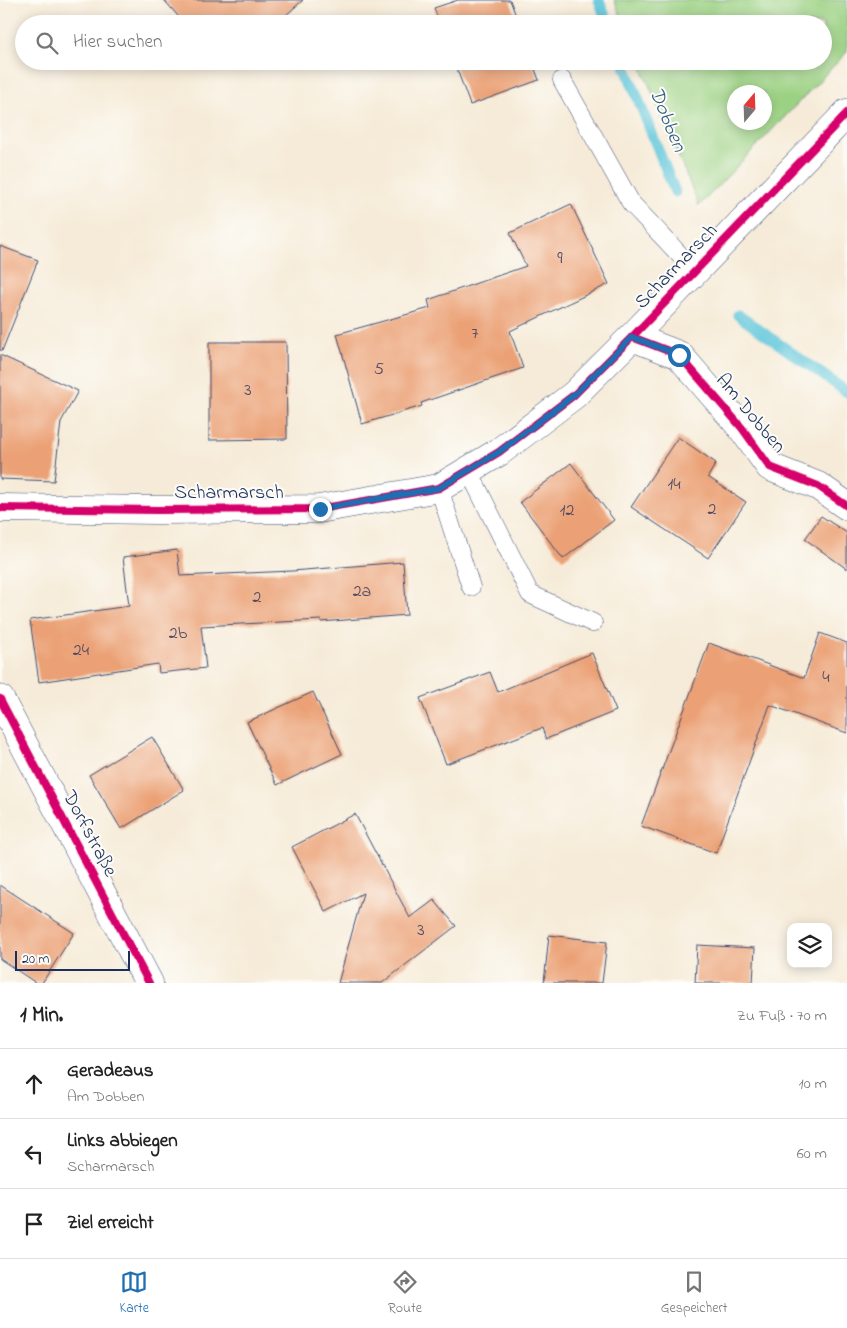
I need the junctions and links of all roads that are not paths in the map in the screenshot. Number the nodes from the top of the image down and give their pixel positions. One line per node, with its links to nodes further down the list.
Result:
1 (562, 80): 3 (lane)
2 (847, 113): 3 (street, Scharmarsch)
3 (695, 271): 4 (street, Scharmarsch)
4 (632, 337): 5 (street, Scharmarsch); 7 (street, Am Dobben)
5 (469, 471): 6 (street, Scharmarsch); 10 (lane)
6 (439, 488): 8 (street, Scharmarsch); 9 (lane)
7 (847, 506)
8 (0, 508)
9 (471, 588)
10 (593, 623)
11 (0, 699): 12 (street, Dorfstraße)
12 (149, 983)

